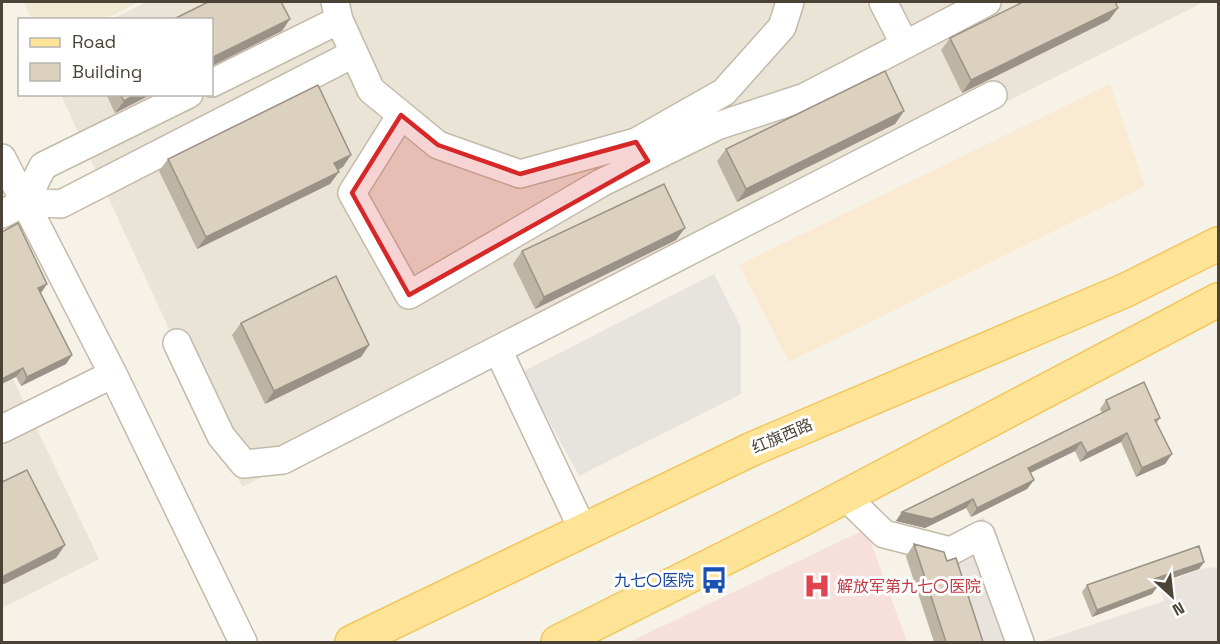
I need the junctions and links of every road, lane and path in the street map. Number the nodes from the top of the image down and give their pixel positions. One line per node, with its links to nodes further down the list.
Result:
1 (790, 2): 11 (street)
2 (883, 2): 5 (street)
3 (987, 2): 5 (street)
4 (337, 11): 6 (street); 7 (street)
5 (905, 45): 11 (street)
6 (353, 54): 10 (street); 13 (street)
7 (213, 83)
8 (993, 95): 17 (street)
9 (185, 96): 13 (street)
10 (401, 115): 11 (street); 11 (street)
11 (642, 151)
12 (2, 158): 13 (street)
13 (13, 208): 18 (street)
14 (1218, 244): 21 (main road, 红旗西路)
15 (1218, 300): 20 (main road)
16 (177, 343): 17 (street)
17 (498, 350): 21 (street)
18 (114, 374): 19 (street); 22 (street)
19 (2, 429)
20 (845, 496): 24 (main road); 25 (street)
21 (583, 530): 23 (main road, 红旗西路)
22 (243, 642)
23 (352, 642)
24 (558, 642)
25 (1020, 642)

